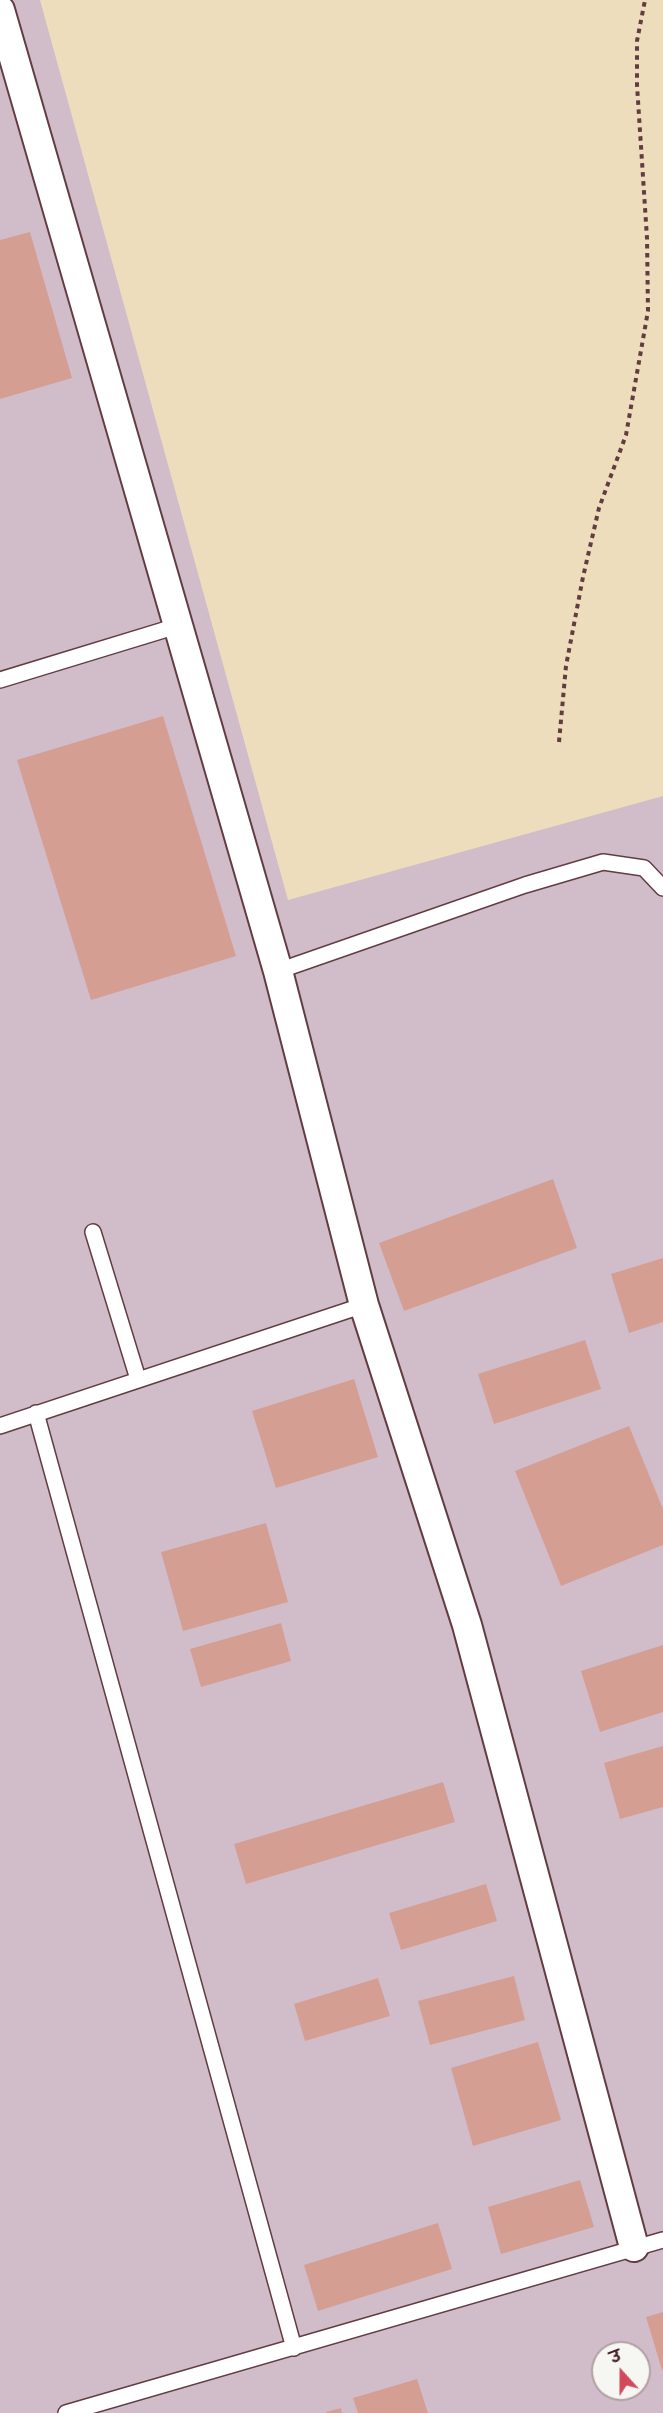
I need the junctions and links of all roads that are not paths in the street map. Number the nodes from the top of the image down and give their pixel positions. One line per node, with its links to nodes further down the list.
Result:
1 (0, 10): 2 (street)
2 (177, 626): 3 (lane); 5 (street)
3 (0, 680)
4 (663, 888): 5 (lane)
5 (278, 971): 7 (street)
6 (93, 1232): 8 (lane)
7 (364, 1305): 8 (lane); 12 (street)
8 (138, 1379): 9 (lane)
9 (36, 1413): 10 (lane); 13 (lane)
10 (0, 1426)
11 (663, 2240): 12 (lane)
12 (634, 2247): 13 (lane)
13 (294, 2348): 14 (lane)
14 (66, 2413)

